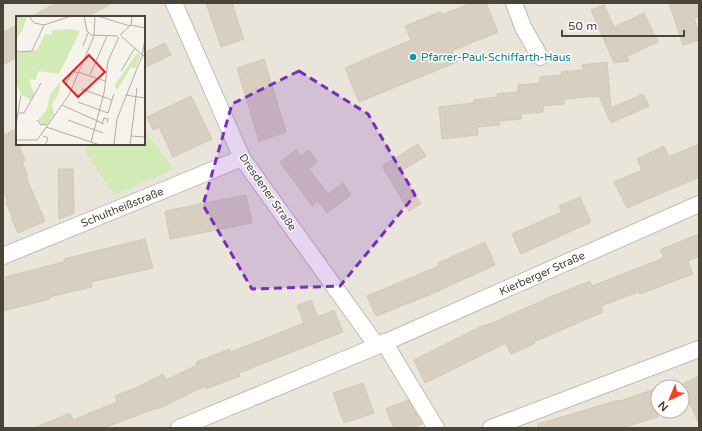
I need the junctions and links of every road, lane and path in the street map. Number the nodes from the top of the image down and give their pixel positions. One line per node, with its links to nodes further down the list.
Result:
1 (174, 3): 4 (street, Dresdener Straße)
2 (514, 3): 3 (street)
3 (540, 57)
4 (242, 158): 6 (street, Schultheißstraße); 7 (street, Dresdener Straße)
5 (699, 204): 7 (street, Kierberger Straße)
6 (3, 256)
7 (380, 344): 9 (street, Kierberger Straße); 10 (street)
8 (699, 350): 11 (street)
9 (179, 428)
10 (436, 428)
11 (491, 428)

